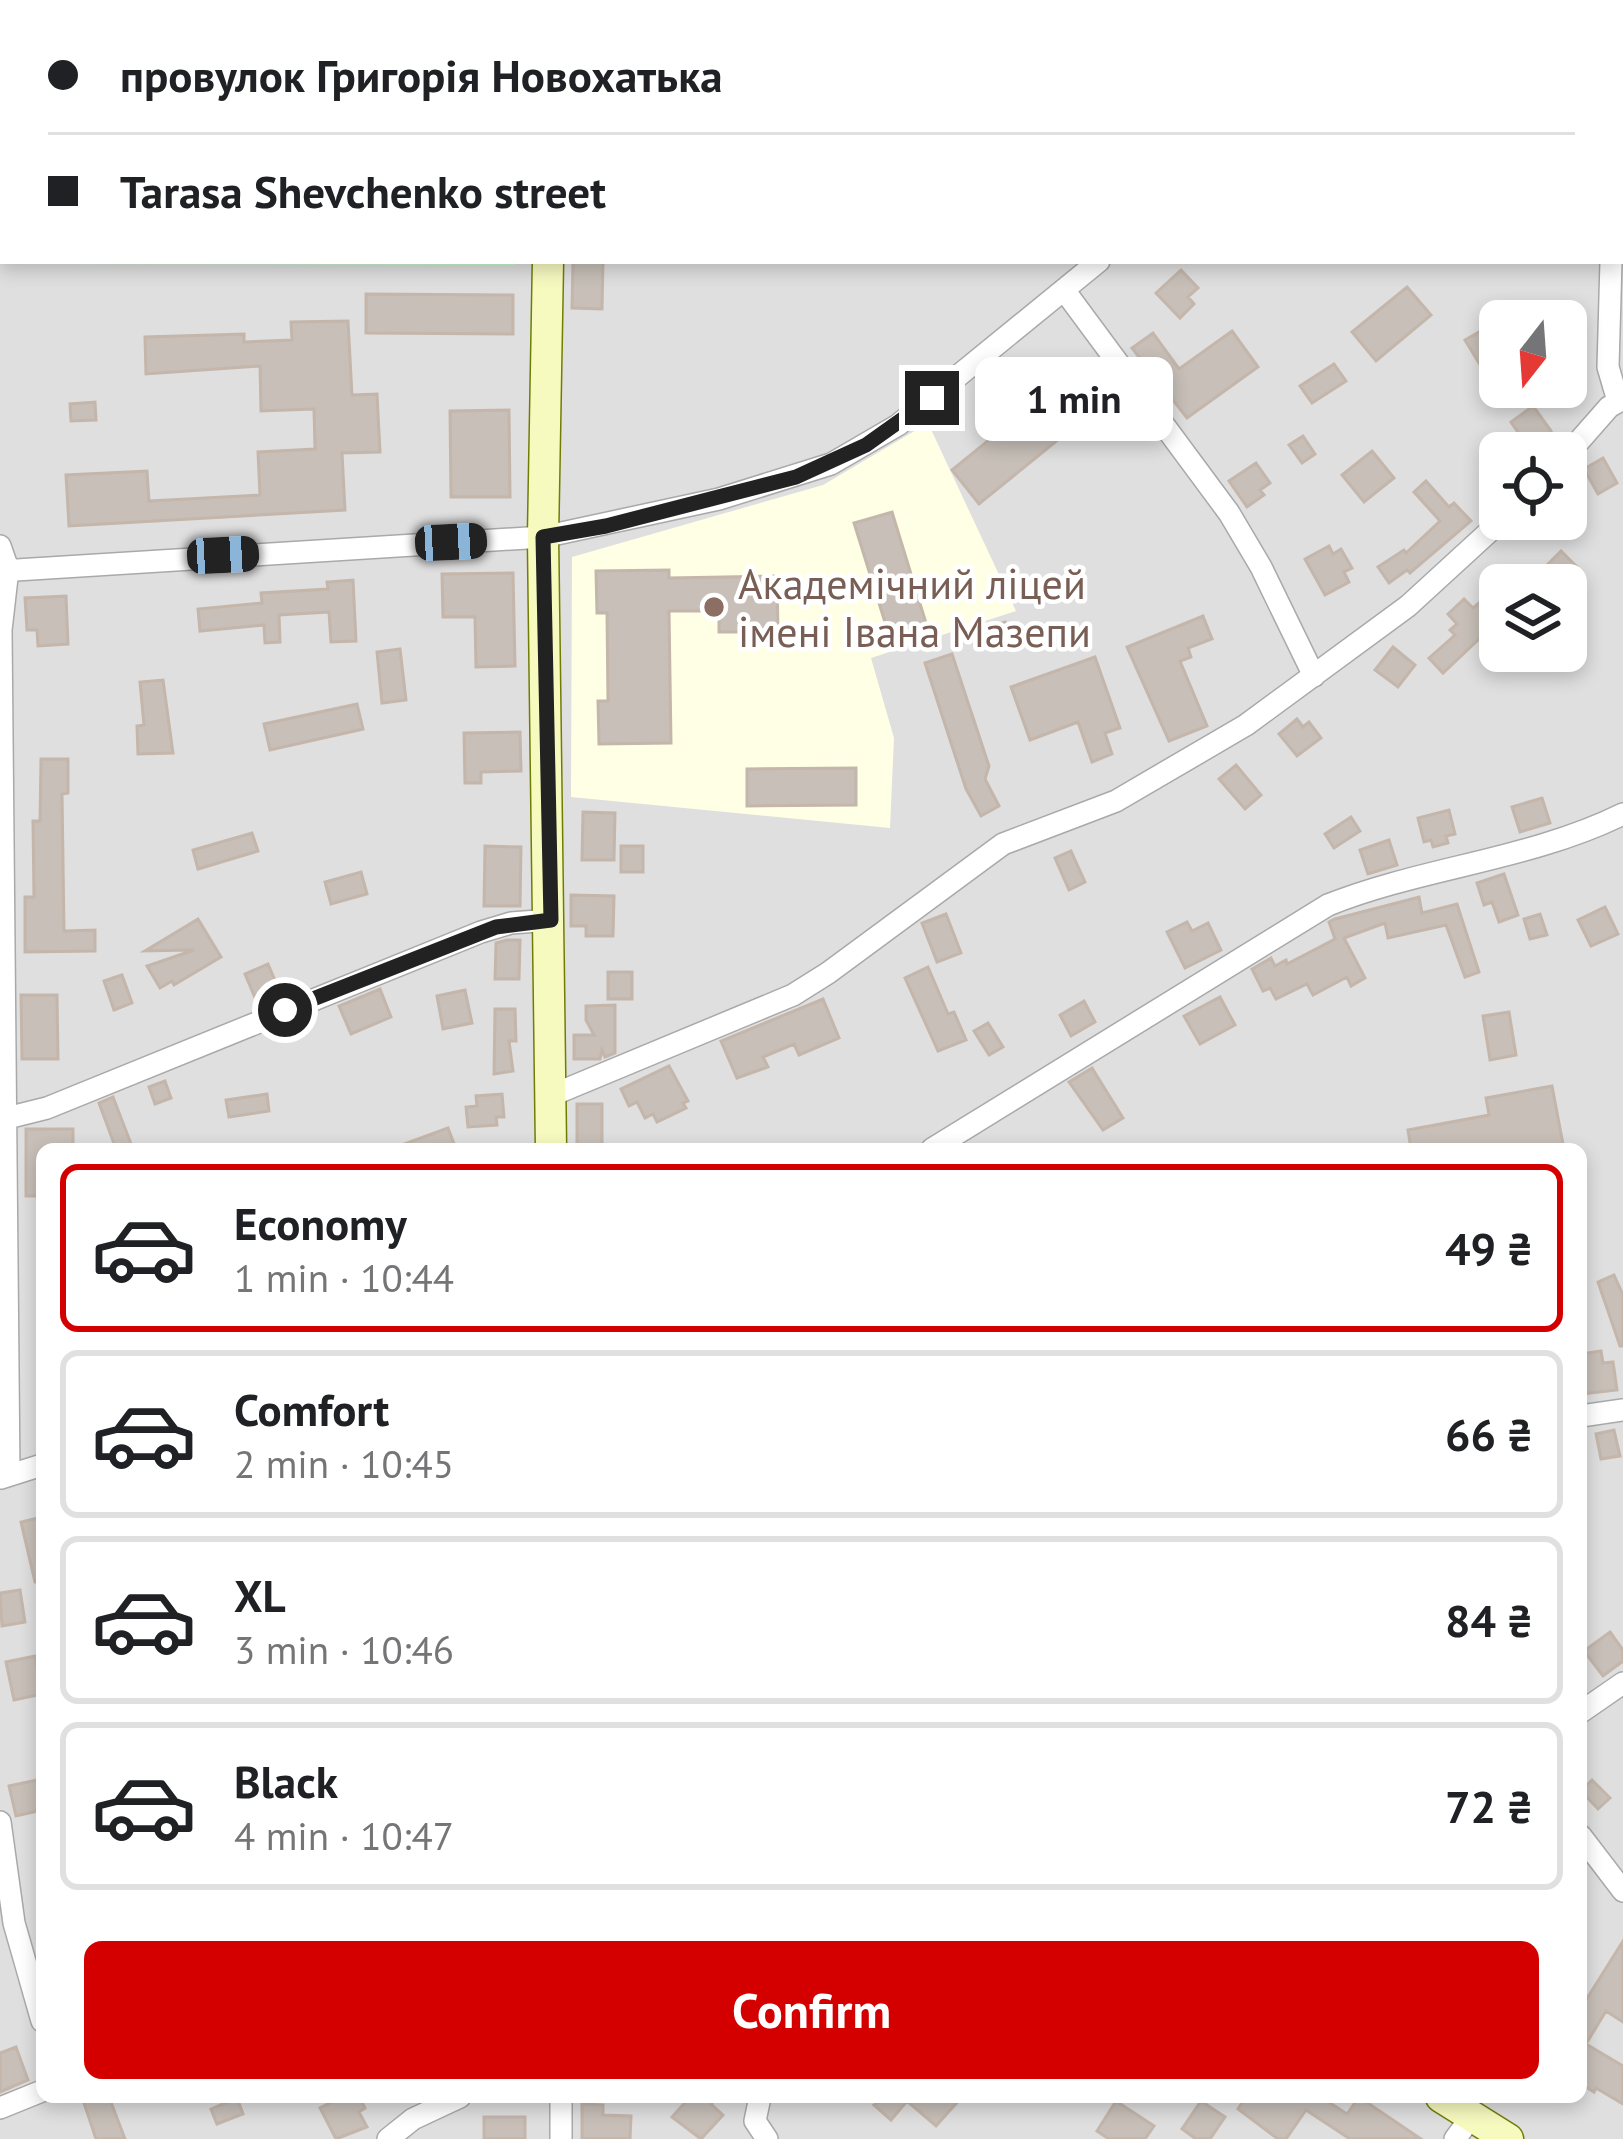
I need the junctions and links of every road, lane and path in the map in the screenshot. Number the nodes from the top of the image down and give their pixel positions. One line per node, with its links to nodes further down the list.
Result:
1 (548, 264): 7 (street)
2 (1095, 264): 4 (street)
3 (1611, 264): 5 (street)
4 (1064, 290): 7 (street); 11 (street)
5 (1620, 400): 6 (street)
6 (1587, 435)
7 (543, 537): 10 (street); 13 (street)
8 (1480, 540): 11 (street)
9 (0, 546): 10 (street)
10 (4, 570): 15 (street)
11 (1314, 676): 14 (street)
12 (1623, 814): 17 (street)
13 (551, 920): 14 (street); 15 (street)
14 (550, 1096): 16 (street)
15 (7, 1118): 18 (street)
16 (551, 1143)
17 (942, 1143)
18 (4, 1162): 22 (street)
19 (1623, 1410): 20 (street)
20 (1587, 1415)
21 (36, 1467): 22 (street)
22 (5, 1476)
23 (1623, 1683): 24 (street)
24 (1587, 1708)
25 (0, 1822): 28 (street)
26 (1587, 1845): 27 (street)
27 (1623, 1891)
28 (36, 2000)
29 (36, 2093): 34 (street)
30 (447, 2103): 36 (street)
31 (561, 2103): 37 (street)
32 (759, 2103): 38 (street)
33 (1445, 2103): 35 (street)
34 (0, 2108)
35 (1463, 2128): 39 (street)
36 (388, 2139)
37 (561, 2139)
38 (766, 2139)
39 (1508, 2139)

